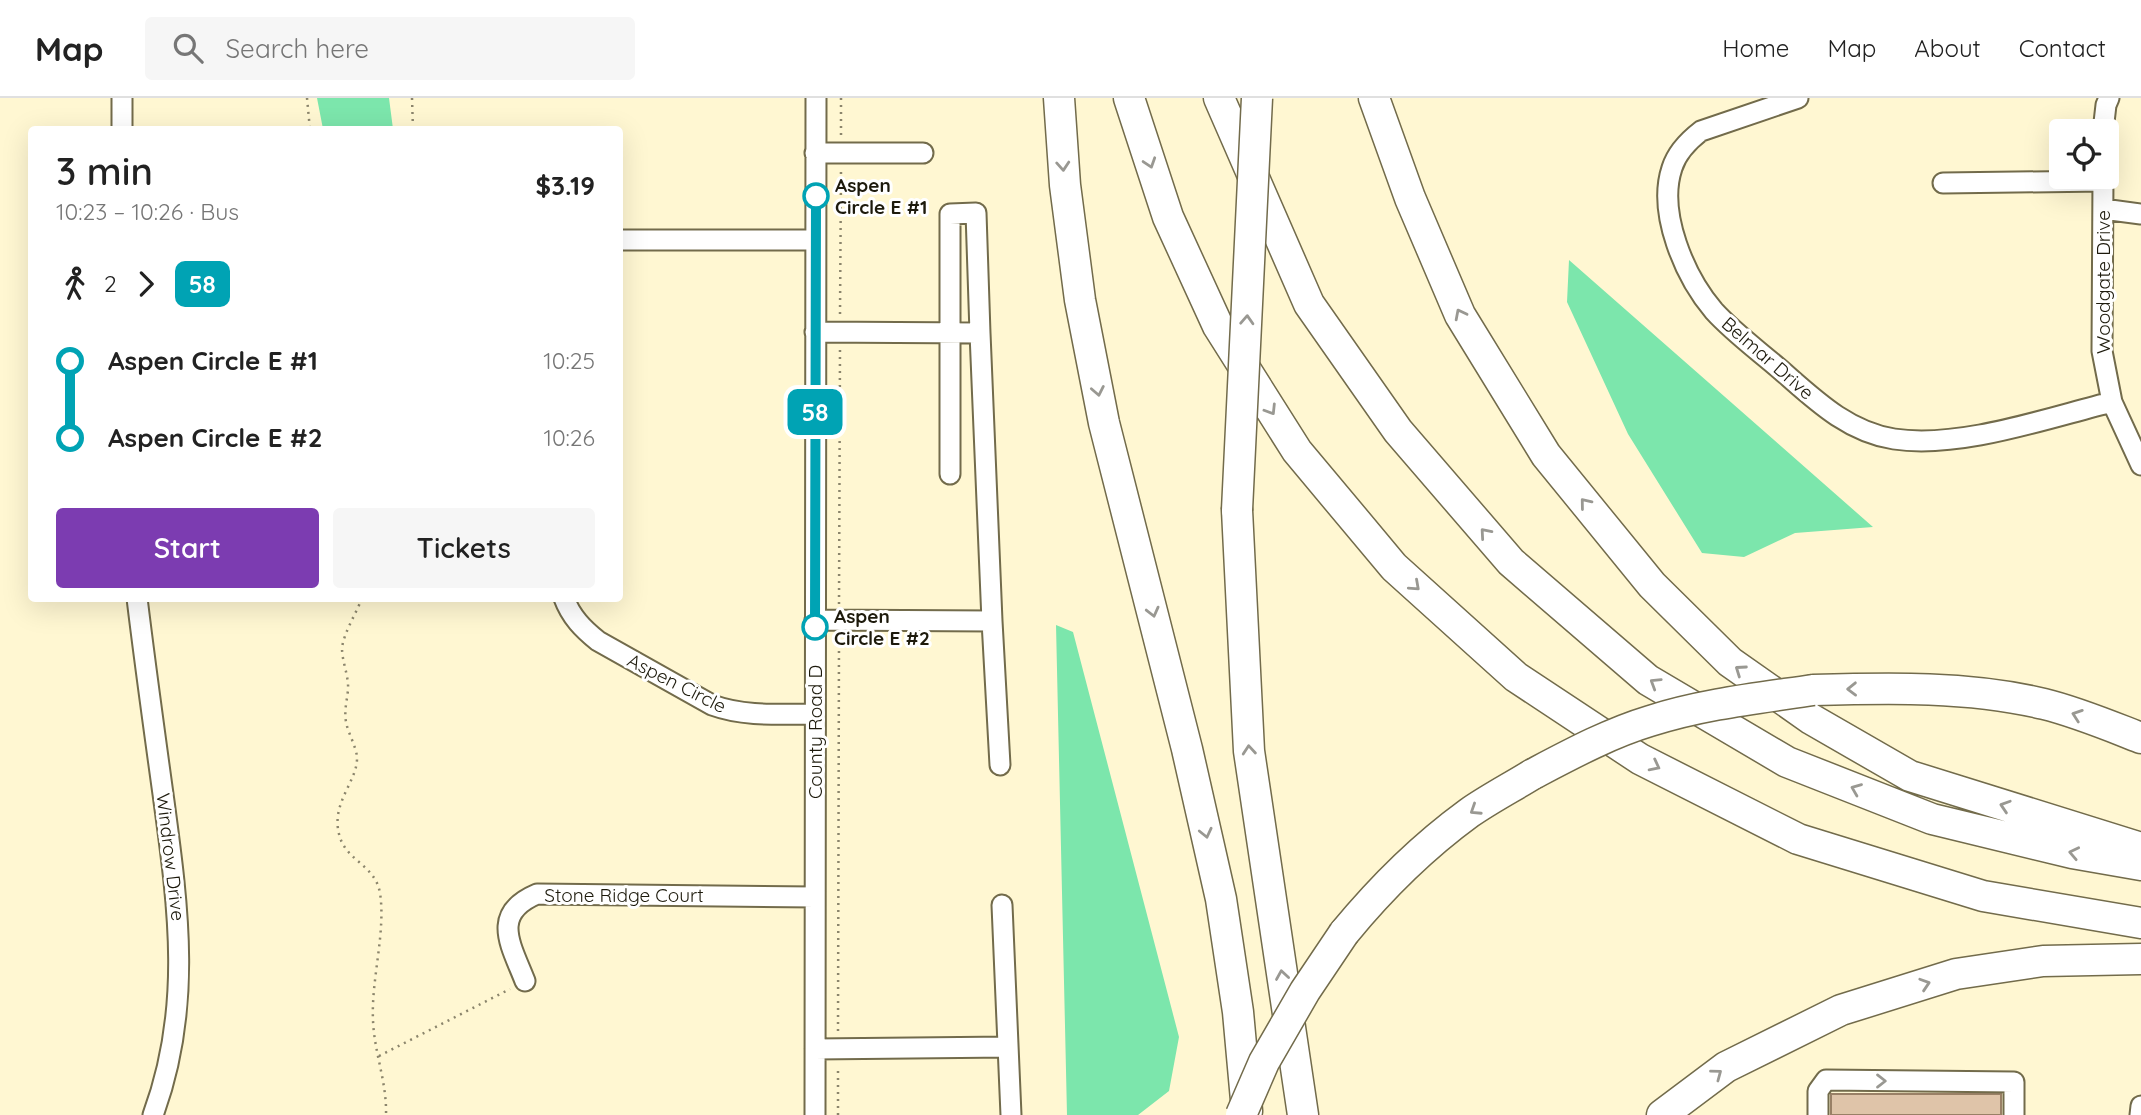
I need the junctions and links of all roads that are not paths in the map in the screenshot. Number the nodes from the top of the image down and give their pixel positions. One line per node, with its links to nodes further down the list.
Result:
1 (122, 98): 11 (street)
2 (816, 98): 12 (street, County Road D)
3 (1059, 98): 48 (highway, one-way to 48)
4 (1129, 98): 38 (highway, one-way to 38)
5 (1219, 98): 35 (highway, one-way to 5)
6 (1257, 98): 49 (highway, one-way to 6, bridge)
7 (1374, 98): 34 (highway, one-way to 7)
8 (1798, 98): 24 (street, Belmar Drive)
9 (2109, 98): 10 (street)
10 (2104, 119)
11 (122, 126)
12 (816, 153): 13 (street); 20 (street, County Road D)
13 (923, 153)
14 (2049, 180): 15 (street)
15 (1943, 183)
16 (2103, 189): 17 (street, Woodgate Drive)
17 (2103, 209): 18 (street); 24 (street, Woodgate Drive)
18 (2141, 214)
19 (623, 240): 20 (street)
20 (816, 240): 21 (street, County Road D)
21 (816, 332): 22 (street); 29 (street, County Road D)
22 (952, 333): 23 (street); 23 (street); 26 (street)
23 (980, 333): 30 (street)
24 (2112, 402): 25 (street, Woodgate Drive)
25 (2141, 465)
26 (950, 474)
27 (138, 602): 44 (street, Windrow Drive)
28 (566, 602): 31 (street, Aspen Circle)
29 (815, 620): 30 (street); 31 (street, County Road D)
30 (992, 621): 33 (street)
31 (815, 714): 36 (street, County Road D)
32 (2141, 738): 47 (highway, one-way to 47, bridge)
33 (1000, 765)
34 (2141, 848)
35 (2141, 865)
36 (815, 897): 40 (street, Stone Ridge Court); 42 (street, County Road D)
37 (1002, 905): 41 (street)
38 (2141, 923)
39 (2141, 959): 50 (highway, one-way to 39)
40 (525, 981)
41 (1008, 1047): 42 (street); 46 (street)
42 (815, 1049): 45 (street, County Road D)
43 (2141, 1106): 53 (street)
44 (153, 1115)
45 (815, 1115)
46 (1011, 1115)
47 (1241, 1115)
48 (1247, 1115)
49 (1303, 1115)
50 (1662, 1115)
51 (1818, 1115): 52 (street, one-way to 52)
52 (2014, 1115)
53 (2140, 1115)

